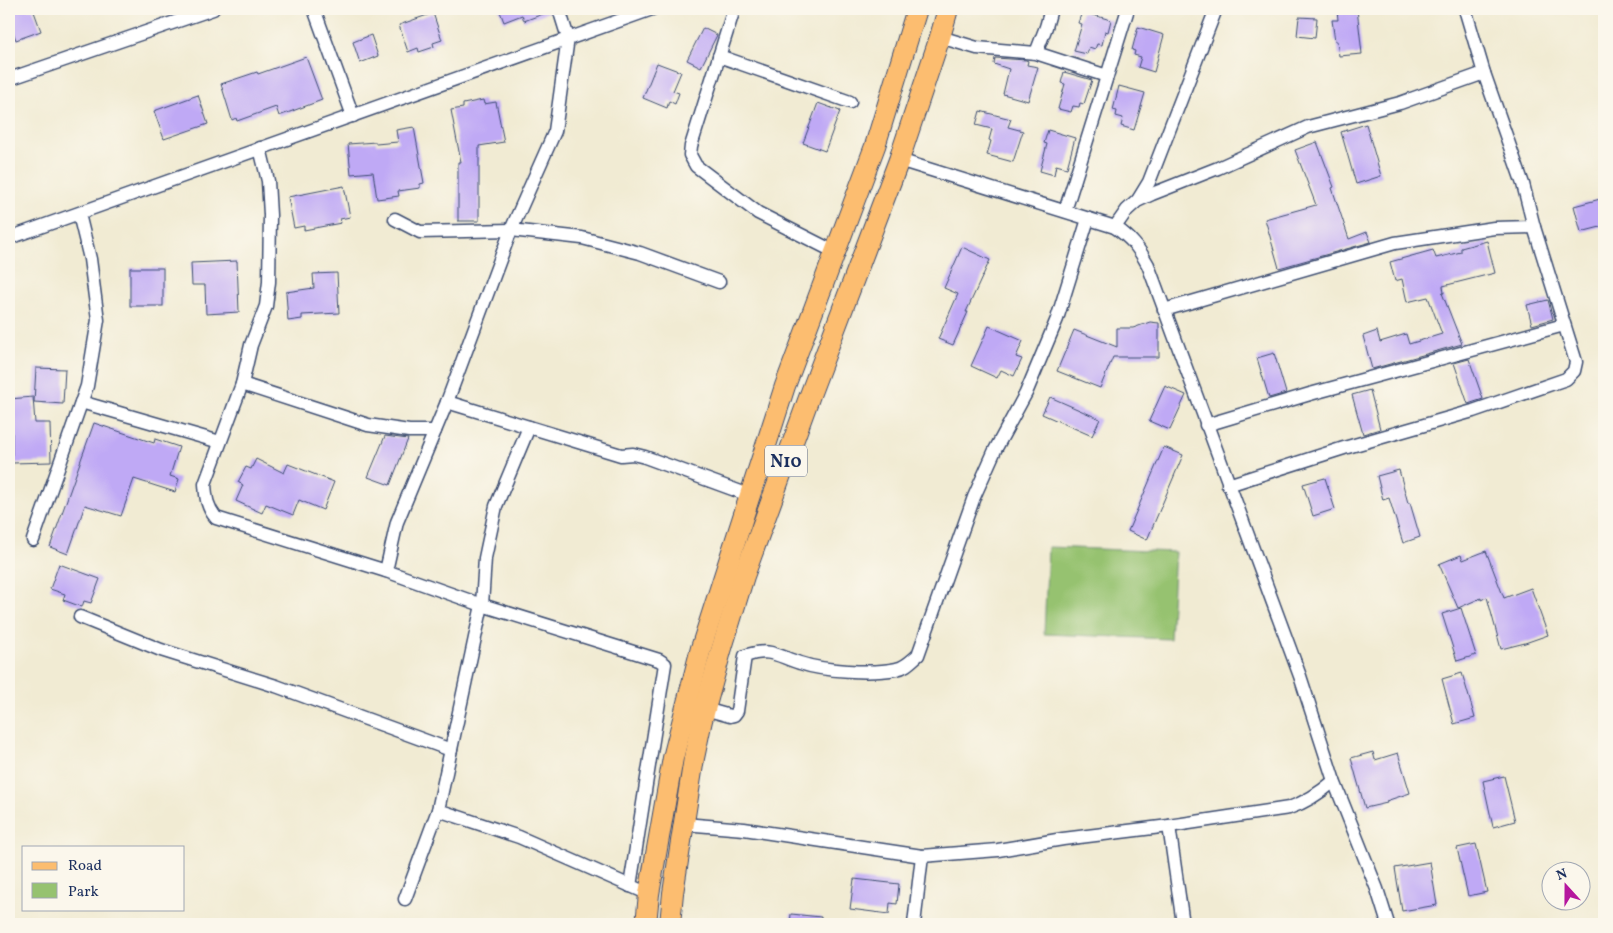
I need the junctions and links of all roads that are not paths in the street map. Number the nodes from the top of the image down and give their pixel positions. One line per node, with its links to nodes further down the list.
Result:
1 (213, 9): 18 (street)
2 (314, 9): 20 (street)
3 (559, 9): 13 (street)
4 (652, 9): 13 (street)
5 (734, 9): 15 (street)
6 (917, 9): 32 (main road, N10)
7 (948, 9): 12 (main road, N10)
8 (1051, 9): 14 (street)
9 (1128, 9): 17 (street)
10 (1216, 9): 23 (street)
11 (1465, 9): 16 (street)
12 (940, 37): 14 (street); 22 (main road, N10)
13 (568, 38): 20 (street); 30 (street)
14 (1036, 53): 17 (street)
15 (720, 56): 19 (street); 32 (street)
16 (1484, 73): 23 (street); 29 (street)
17 (1107, 76): 24 (street)
18 (9, 79)
19 (850, 102)
20 (354, 116): 21 (street)
21 (260, 148): 25 (street); 36 (street)
22 (899, 160): 24 (street); 49 (main road, N10)
23 (1137, 201): 28 (street)
24 (1064, 212): 27 (street)
25 (79, 214): 31 (street); 37 (street)
26 (395, 219): 30 (street)
27 (1088, 219): 28 (street); 49 (street)
28 (1115, 227): 34 (street)
29 (1534, 227): 34 (street); 35 (street)
30 (511, 230): 33 (street); 38 (street)
31 (9, 238)
32 (836, 252): 44 (main road, N10)
33 (719, 282)
34 (1164, 310): 39 (street)
35 (1564, 325): 39 (street); 43 (street)
36 (242, 384): 41 (street); 42 (street)
37 (81, 402): 42 (street); 45 (street)
38 (447, 402): 40 (street); 41 (street)
39 (1206, 425): 43 (street)
40 (529, 427): 44 (street); 47 (street)
41 (435, 431): 46 (street)
42 (220, 442): 46 (street)
43 (1228, 485): 51 (street)
44 (749, 495): 57 (main road, N10)
45 (33, 540)
46 (386, 571): 47 (street)
47 (482, 605): 50 (street); 56 (street)
48 (80, 617): 50 (street)
49 (705, 709): 53 (main road, N10)
50 (451, 750): 52 (street)
51 (1334, 781): 54 (street); 63 (street)
52 (438, 810): 56 (street); 58 (street)
53 (684, 824): 55 (street); 60 (main road, N10)
54 (1169, 826): 55 (street); 62 (street)
55 (922, 856): 61 (street)
56 (630, 886): 57 (street)
57 (649, 894): 59 (main road, N10)
58 (405, 899)
59 (646, 924)
60 (670, 924)
61 (914, 924)
62 (1183, 924)
63 (1388, 924)

